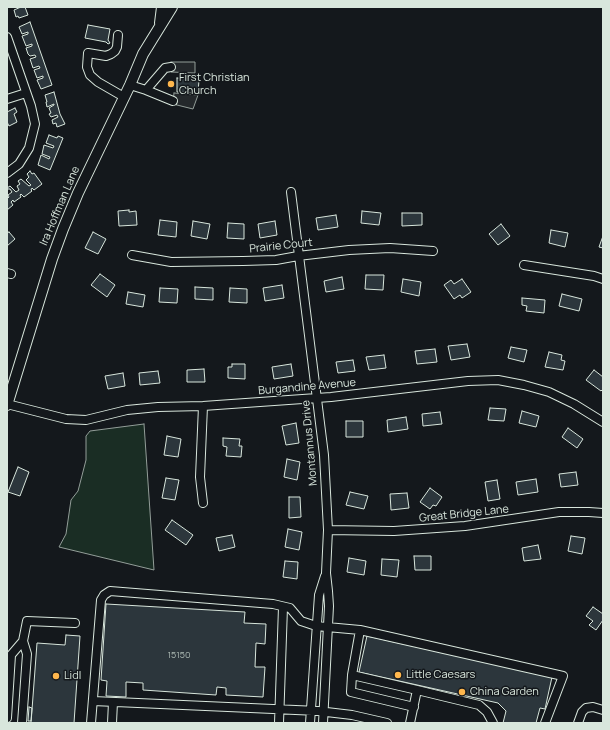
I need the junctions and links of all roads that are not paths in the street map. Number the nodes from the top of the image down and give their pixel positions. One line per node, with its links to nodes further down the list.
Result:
1 (162, 7): 3 (main road, Ira Hoffman Lane)
2 (172, 7): 3 (main road, Ira Hoffman Lane)
3 (160, 27): 7 (main road, Ira Hoffman Lane)
4 (118, 35): 10 (street)
5 (7, 37): 9 (street)
6 (171, 67): 8 (street)
7 (130, 85): 8 (street); 10 (main road, Ira Hoffman Lane)
8 (146, 90): 12 (street)
9 (26, 93): 11 (street); 13 (street)
10 (124, 97): 21 (main road, Ira Hoffman Lane)
11 (7, 99)
12 (173, 101)
13 (7, 173)
14 (291, 192): 17 (street, Montannus Drive)
15 (433, 251): 17 (street, Prairie Court)
16 (132, 255): 17 (street, Prairie Court)
17 (298, 256): 20 (street, Montannus Drive)
18 (524, 265): 19 (street)
19 (603, 279)
20 (317, 398): 22 (street, Burgandine Avenue); 23 (street, Burgandine Avenue); 26 (street, Montannus Drive)
21 (7, 404): 22 (street, Burgandine Avenue)
22 (203, 406): 24 (street)
23 (603, 422)
24 (203, 503)
25 (603, 513): 26 (street, Great Bridge Lane)
26 (328, 530): 27 (street, Montannus Drive)
27 (326, 573): 30 (street, Montannus Drive); 31 (street, Montannus Drive)
28 (283, 607): 30 (street); 36 (street); 39 (street)
29 (75, 623): 33 (street)
30 (316, 626): 31 (street); 40 (street, Montannus Drive)
31 (328, 627): 32 (street); 42 (street, Montannus Drive)
32 (360, 630): 34 (street); 53 (street)
33 (23, 641): 43 (street); 44 (street)
34 (352, 675): 35 (street); 38 (street)
35 (417, 690): 38 (street); 52 (street)
36 (93, 702): 37 (street); 45 (street)
37 (113, 702): 39 (street); 46 (street)
38 (414, 707): 51 (street)
39 (280, 709): 40 (street); 47 (street)
40 (311, 710): 42 (street); 48 (street, Montannus Drive)
41 (603, 710): 54 (street)
42 (324, 711): 49 (street, Montannus Drive); 50 (street)
43 (7, 718)
44 (22, 723)
45 (91, 723)
46 (112, 723)
47 (279, 723)
48 (310, 723)
49 (323, 723)
50 (387, 723)
51 (410, 723)
52 (493, 723)
53 (545, 723)
54 (578, 723)

